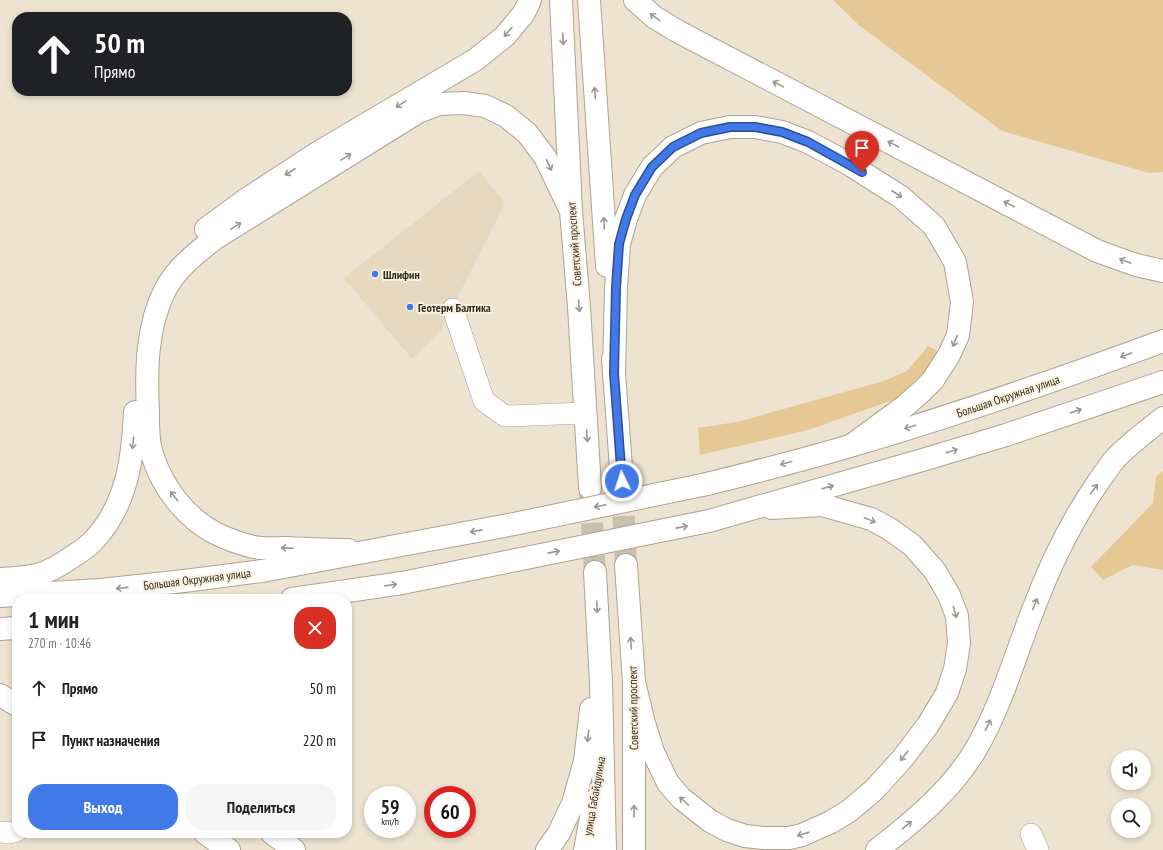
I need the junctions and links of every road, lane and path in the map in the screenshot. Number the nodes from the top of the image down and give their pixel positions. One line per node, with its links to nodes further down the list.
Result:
1 (530, 0): 20 (main road, one-way to 20)
2 (561, 0): 5 (main road, Советский проспект, one-way to 5)
3 (589, 0): 9 (main road, one-way to 3)
4 (635, 0): 6 (main road, one-way to 4)
5 (571, 211): 11 (main road, Советский проспект, one-way to 11); 17 (main road, one-way to 5)
6 (1163, 271)
7 (453, 310): 11 (lane)
8 (1163, 341): 13 (main road, Большая Окружная улица, one-way to 13)
9 (614, 373): 13 (main road, one-way to 13); 14 (main road)
10 (1163, 382): 16 (main road, one-way to 10)
11 (585, 413): 15 (main road, Советский проспект, one-way to 15)
12 (1163, 418): 42 (main road, one-way to 12)
13 (851, 446): 17 (main road, Большая Окружная улица, one-way to 17, bridge)
14 (622, 481)
15 (590, 488)
16 (750, 509): 22 (main road, one-way to 16, bridge); 28 (main road, one-way to 28)
17 (368, 551): 21 (main road, Большая Окружная улица, one-way to 21)
18 (626, 565): 28 (main road, Советский проспект, one-way to 18)
19 (595, 572): 27 (main road, one-way to 27)
20 (0, 579)
21 (34, 594)
22 (349, 594)
23 (12, 595): 24 (main road, Большая Окружная улица, one-way to 24)
24 (0, 596)
25 (12, 628): 26 (main road)
26 (0, 629)
27 (599, 642): 31 (main road); 38 (main road, one-way to 38)
28 (634, 682): 41 (main road, Советский проспект, one-way to 28)
29 (0, 695): 30 (main road)
30 (12, 702)
31 (603, 742): 39 (main road, улица Габайдулина); 40 (main road)
32 (0, 832): 33 (lane)
33 (12, 832)
34 (212, 838): 36 (main road)
35 (278, 838): 37 (main road)
36 (229, 850)
37 (294, 850)
38 (547, 850)
39 (585, 850)
40 (605, 850)
41 (634, 850)
42 (877, 850)

